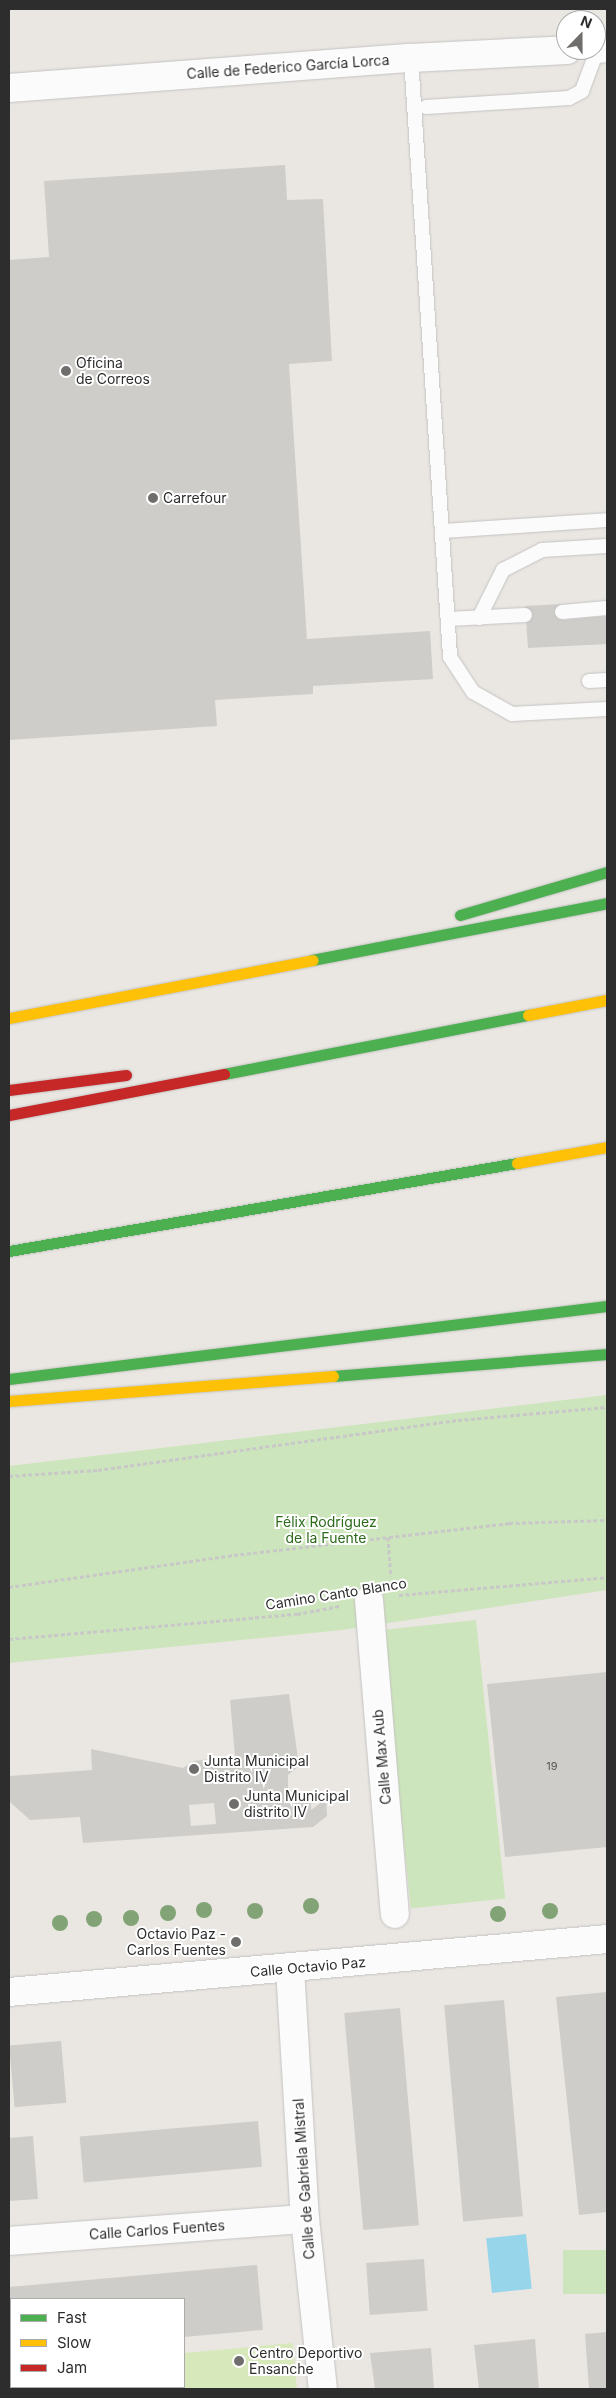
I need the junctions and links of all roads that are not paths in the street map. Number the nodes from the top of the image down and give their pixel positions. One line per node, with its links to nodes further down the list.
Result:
1 (556, 51): 2 (street, Calle de Federico García Lorca)
2 (411, 58): 4 (street, Calle de Federico García Lorca); 7 (lane)
3 (595, 60): 5 (lane)
4 (9, 88)
5 (426, 107)
6 (607, 520): 7 (lane)
7 (443, 531): 13 (lane)
8 (607, 546): 12 (lane)
9 (607, 608): 10 (lane)
10 (562, 612)
11 (525, 615): 12 (lane)
12 (479, 618): 13 (lane)
13 (448, 620): 16 (lane)
14 (607, 680): 15 (lane)
15 (589, 681)
16 (607, 709)
17 (607, 872): 19 (highway)
18 (607, 903): 21 (highway)
19 (444, 919)
20 (425, 925): 21 (highway)
21 (310, 958): 23 (highway)
22 (607, 1000): 24 (highway)
23 (9, 1018)
24 (415, 1036): 25 (highway); 28 (highway)
25 (212, 1063)
26 (135, 1074): 27 (highway)
27 (9, 1090)
28 (9, 1115)
29 (607, 1146): 30 (highway)
30 (9, 1252)
31 (607, 1306): 33 (highway)
32 (607, 1354): 34 (highway)
33 (9, 1379)
34 (9, 1401)
35 (369, 1600): 36 (street, Calle Max Aub)
36 (394, 1914)
37 (607, 1939): 38 (street, Calle Octavio Paz)
38 (290, 1968): 39 (street, Calle Octavio Paz); 40 (street, Calle de Gabriela Mistral)
39 (9, 1992)
40 (304, 2219): 41 (street, Calle Carlos Fuentes); 42 (street, Calle de Gabriela Mistral)
41 (9, 2241)
42 (322, 2389)

